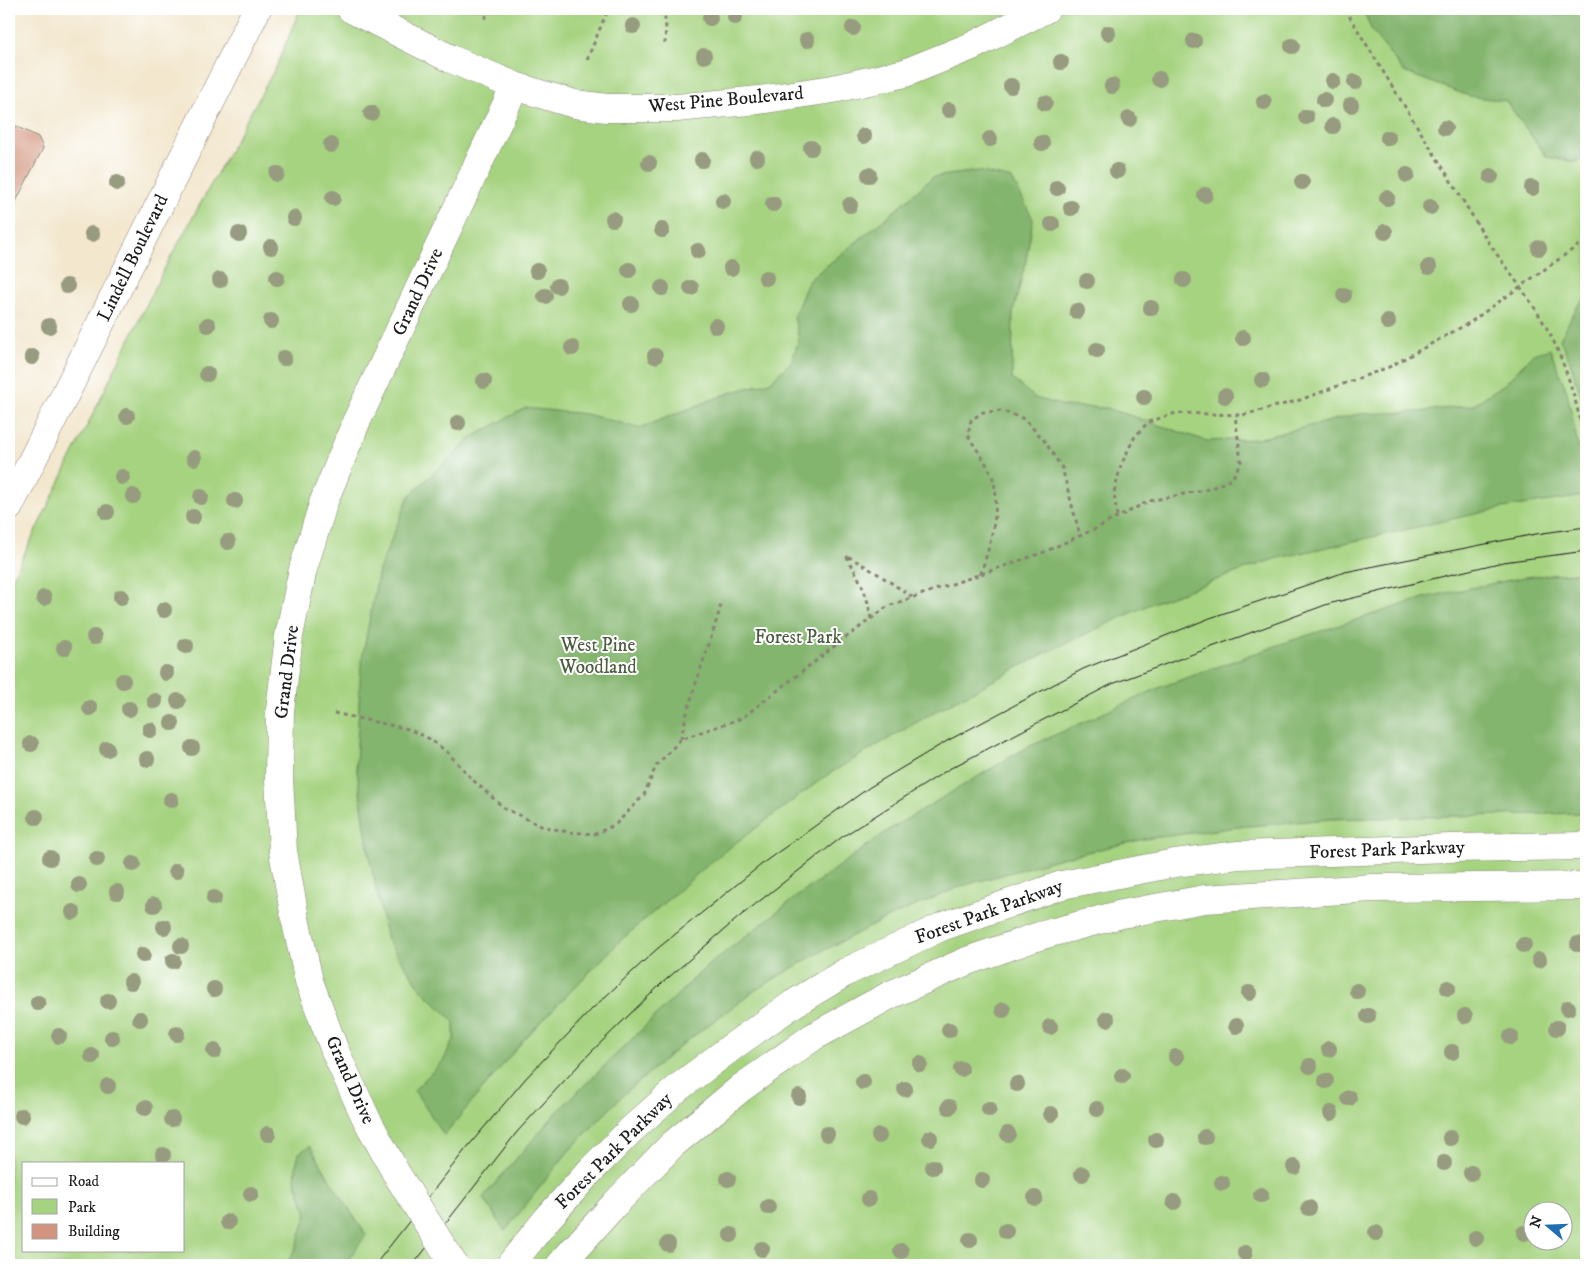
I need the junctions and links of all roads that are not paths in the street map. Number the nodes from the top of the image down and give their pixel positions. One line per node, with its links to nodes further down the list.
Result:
1 (257, 9): 5 (main road, Lindell Boulevard)
2 (351, 9): 4 (main road, West Pine Boulevard)
3 (1046, 9): 4 (main road, West Pine Boulevard)
4 (515, 86): 8 (main road, Grand Drive, bridge)
5 (9, 507)
6 (1586, 846): 9 (main road, Forest Park Parkway)
7 (1586, 886): 10 (main road, Forest Park Parkway)
8 (454, 1265)
9 (510, 1265)
10 (560, 1265)

